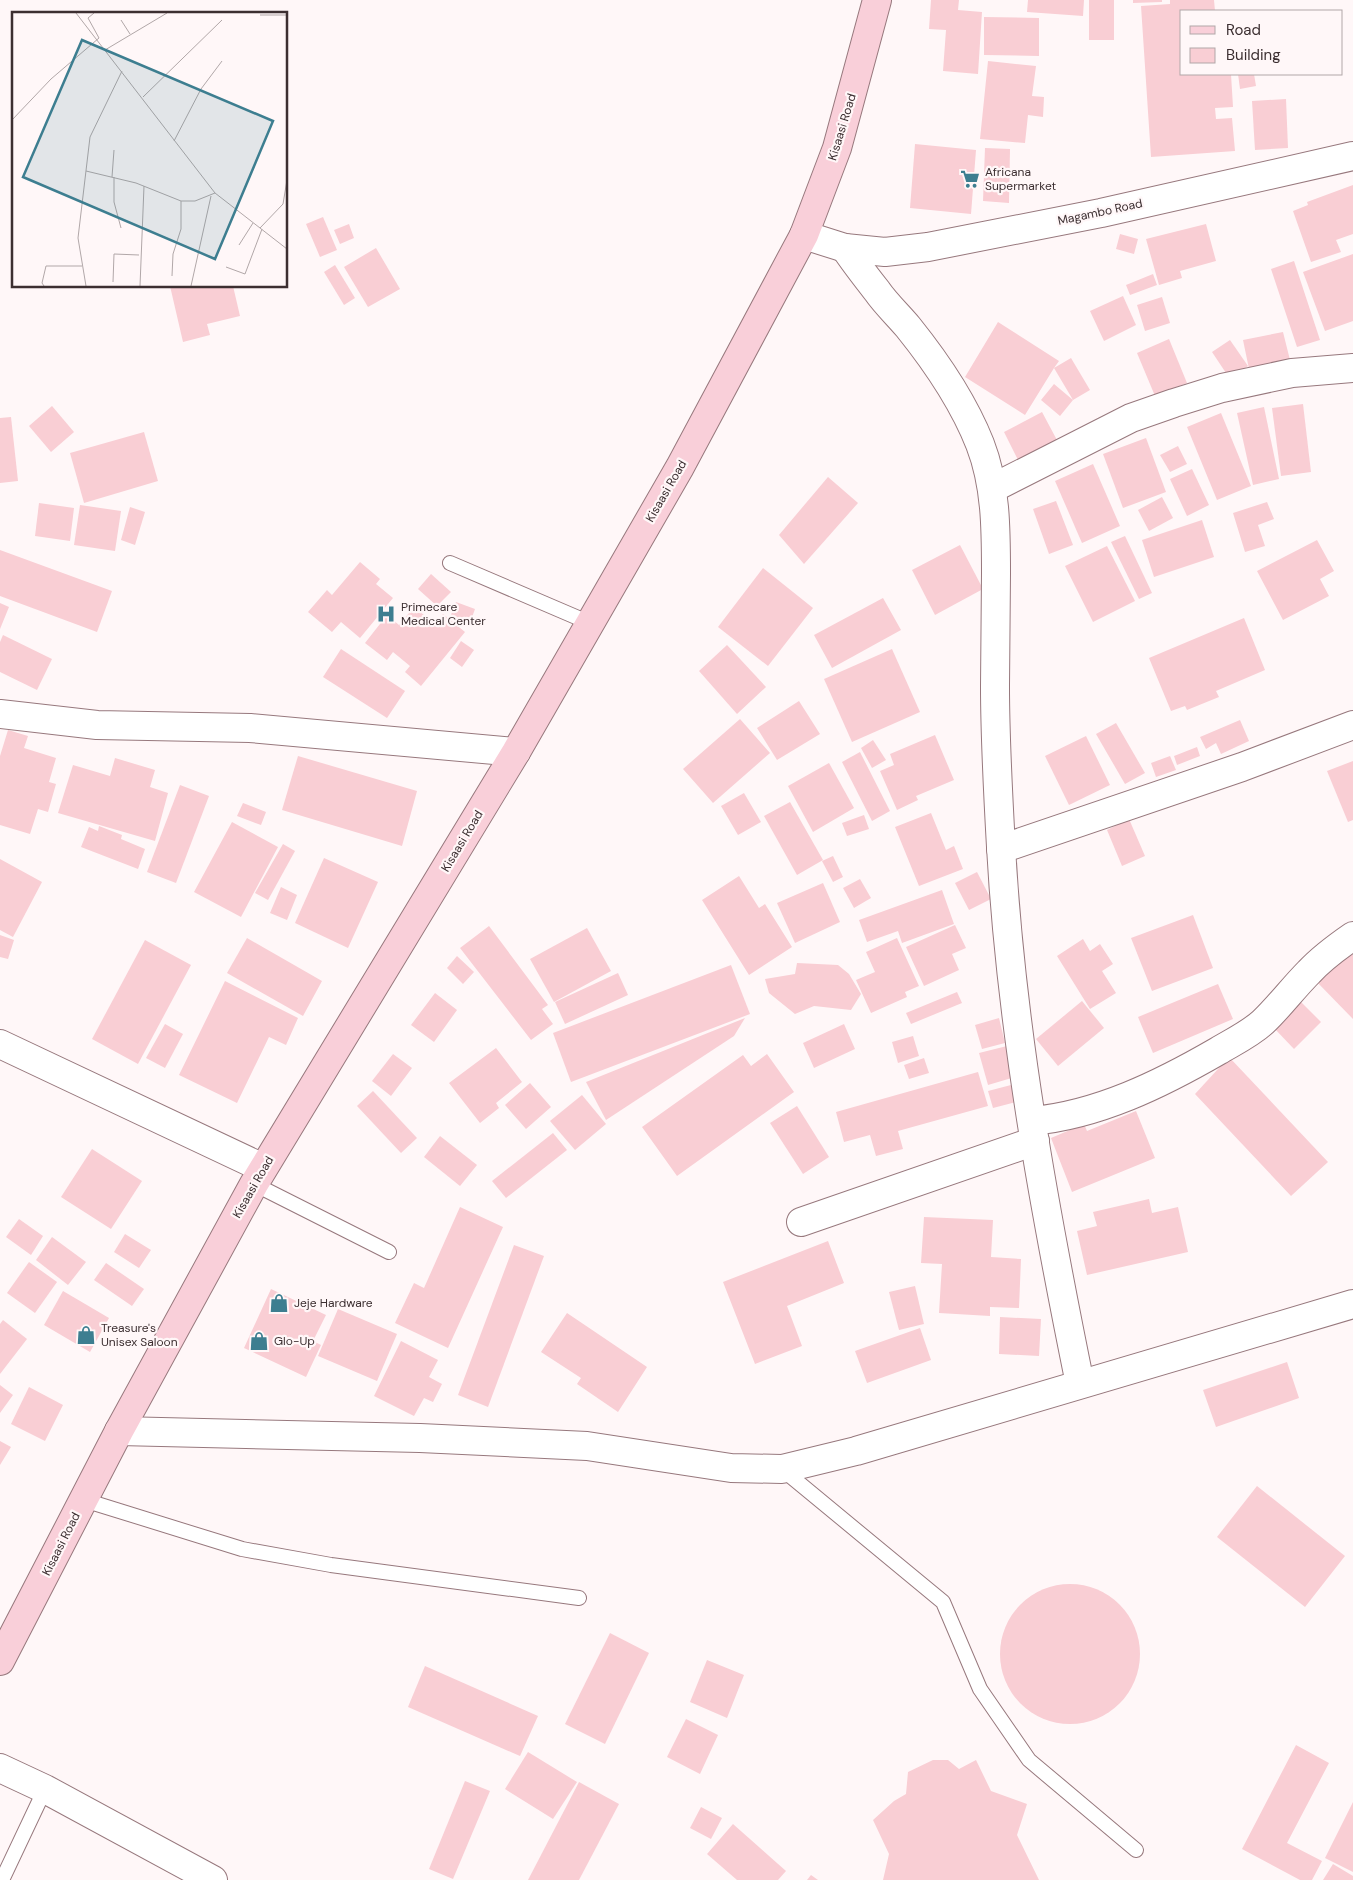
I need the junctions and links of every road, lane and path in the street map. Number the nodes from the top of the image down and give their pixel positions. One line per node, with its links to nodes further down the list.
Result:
1 (877, 0): 3 (main road, Kisaasi Road)
2 (1353, 156): 4 (street, Magambo Road)
3 (804, 235): 4 (street, Magambo Road); 8 (main road, Kisaasi Road)
4 (845, 248): 6 (street)
5 (1353, 368): 6 (street)
6 (993, 488): 12 (street)
7 (450, 563): 8 (lane)
8 (590, 623): 11 (main road, Kisaasi Road)
9 (0, 714): 11 (street)
10 (1353, 725): 12 (street)
11 (516, 752): 16 (main road, Kisaasi Road)
12 (1001, 849): 15 (street)
13 (1353, 936): 15 (street)
14 (0, 1044): 16 (street)
15 (1034, 1131): 17 (street); 20 (street)
16 (259, 1176): 18 (lane); 21 (main road, Kisaasi Road)
17 (801, 1222)
18 (389, 1252)
19 (1353, 1304): 20 (street)
20 (1080, 1384): 22 (street)
21 (119, 1431): 22 (street); 23 (main road, Kisaasi Road)
22 (782, 1469): 28 (lane)
23 (84, 1500): 24 (lane); 25 (main road, Kisaasi Road)
24 (579, 1598)
25 (2, 1652)
26 (0, 1768): 27 (street)
27 (45, 1789): 29 (lane); 30 (street)
28 (1136, 1850)
29 (2, 1880)
30 (212, 1880)

